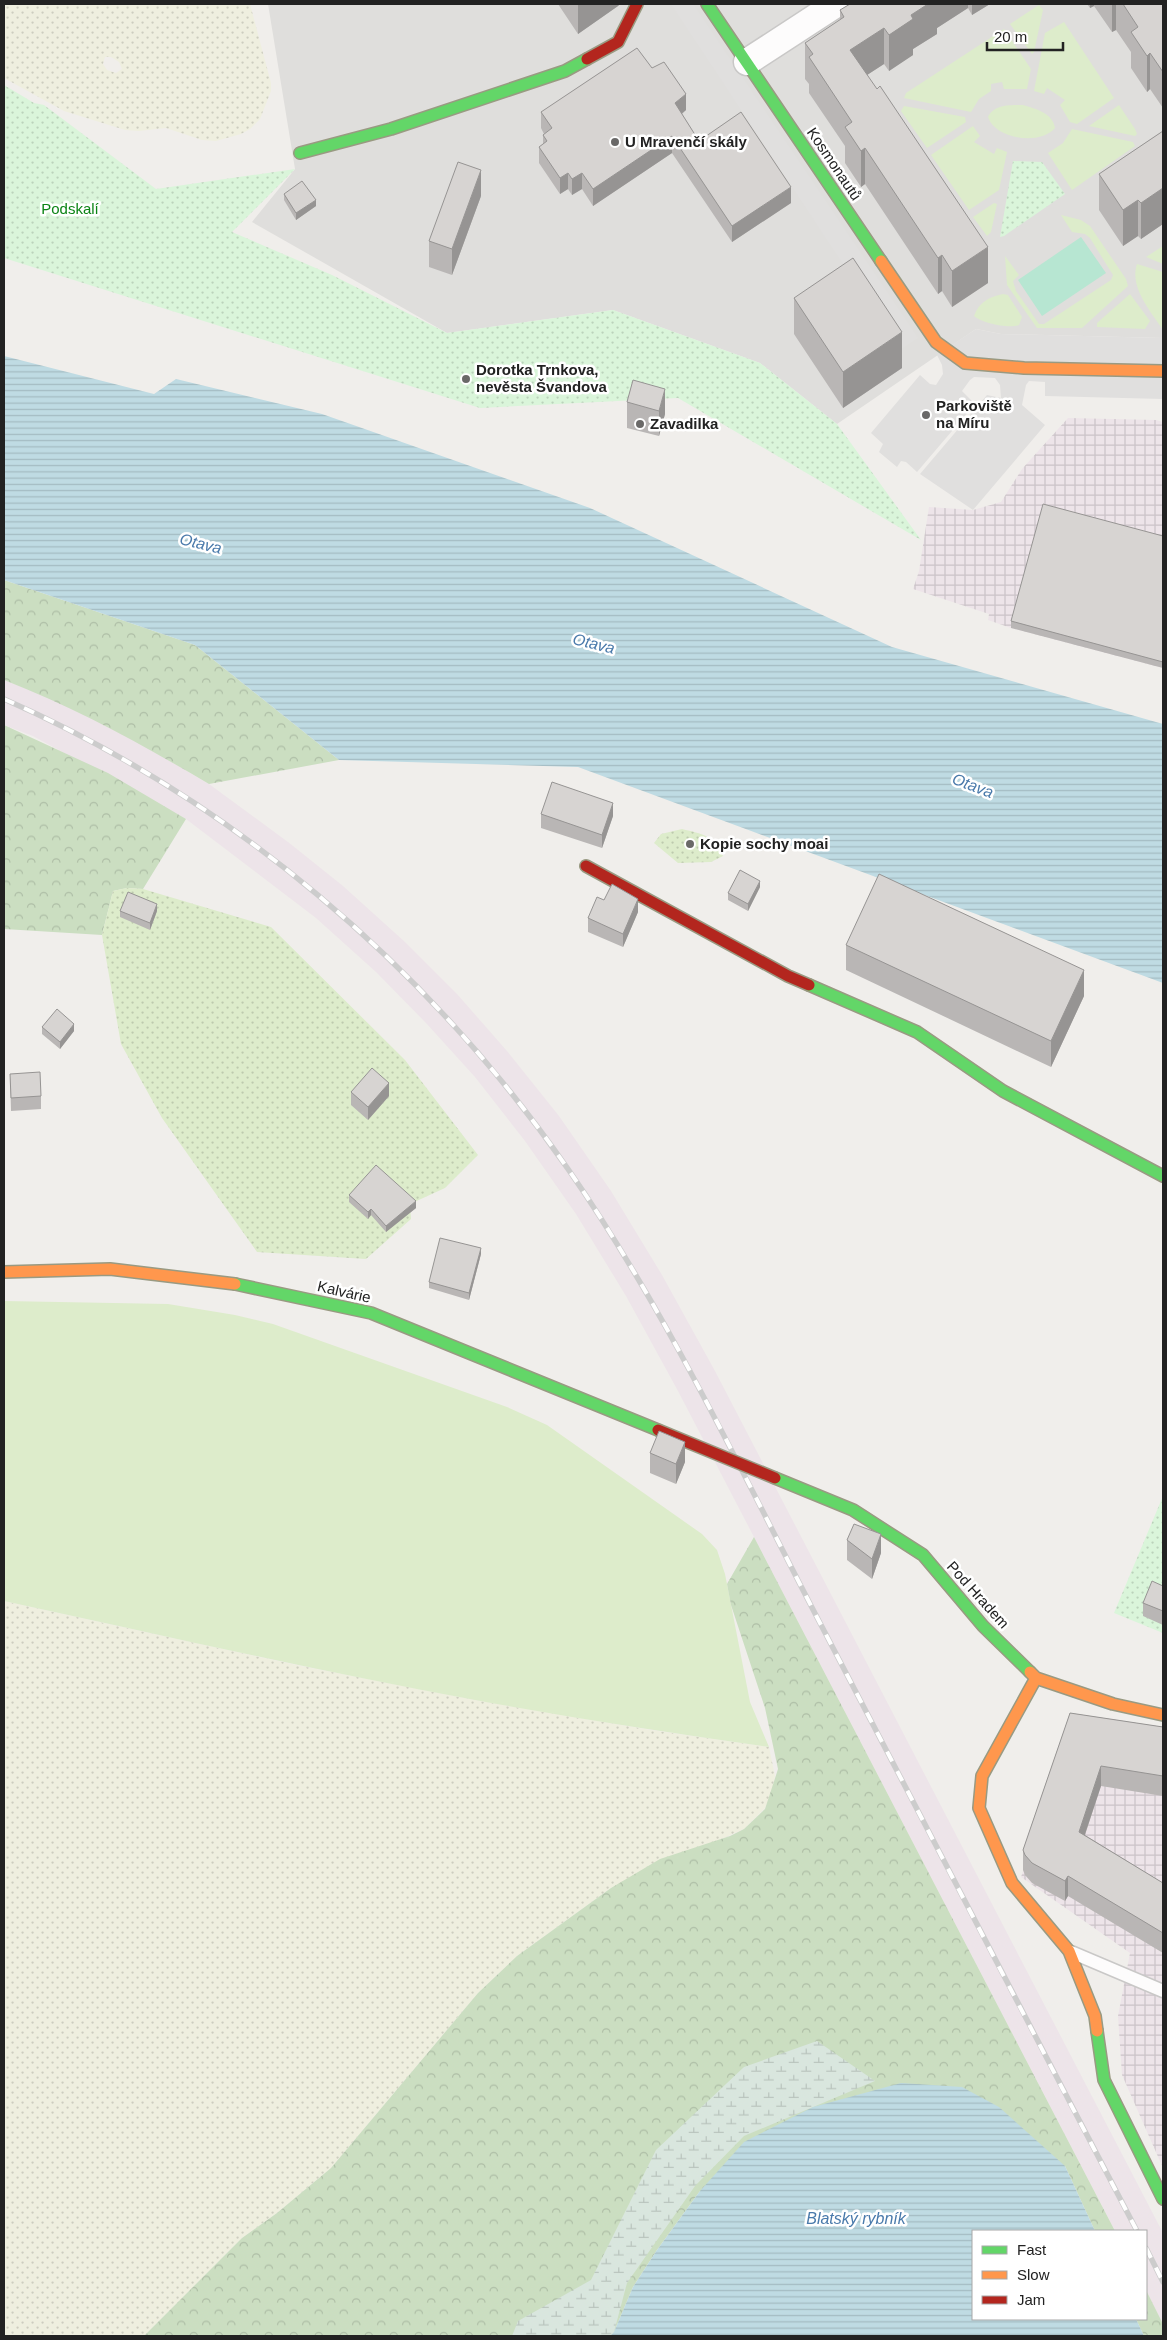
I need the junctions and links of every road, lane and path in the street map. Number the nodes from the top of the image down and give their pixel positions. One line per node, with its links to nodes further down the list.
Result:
1 (637, 4): 5 (street)
2 (707, 4): 4 (street, Kosmonautů)
3 (836, 4): 4 (street)
4 (747, 62): 6 (street, Kosmonautů)
5 (300, 153)
6 (1163, 371)
7 (586, 866): 8 (street)
8 (1163, 1176)
9 (4, 1272): 10 (street, Kalvárie, bridge)
10 (775, 1478): 11 (street, Pod Hradem)
11 (1036, 1678): 12 (street, Pod Hradem); 13 (street)
12 (1163, 1715)
13 (1069, 1951): 14 (lane); 15 (street)
14 (1163, 1991)
15 (1163, 2199)

